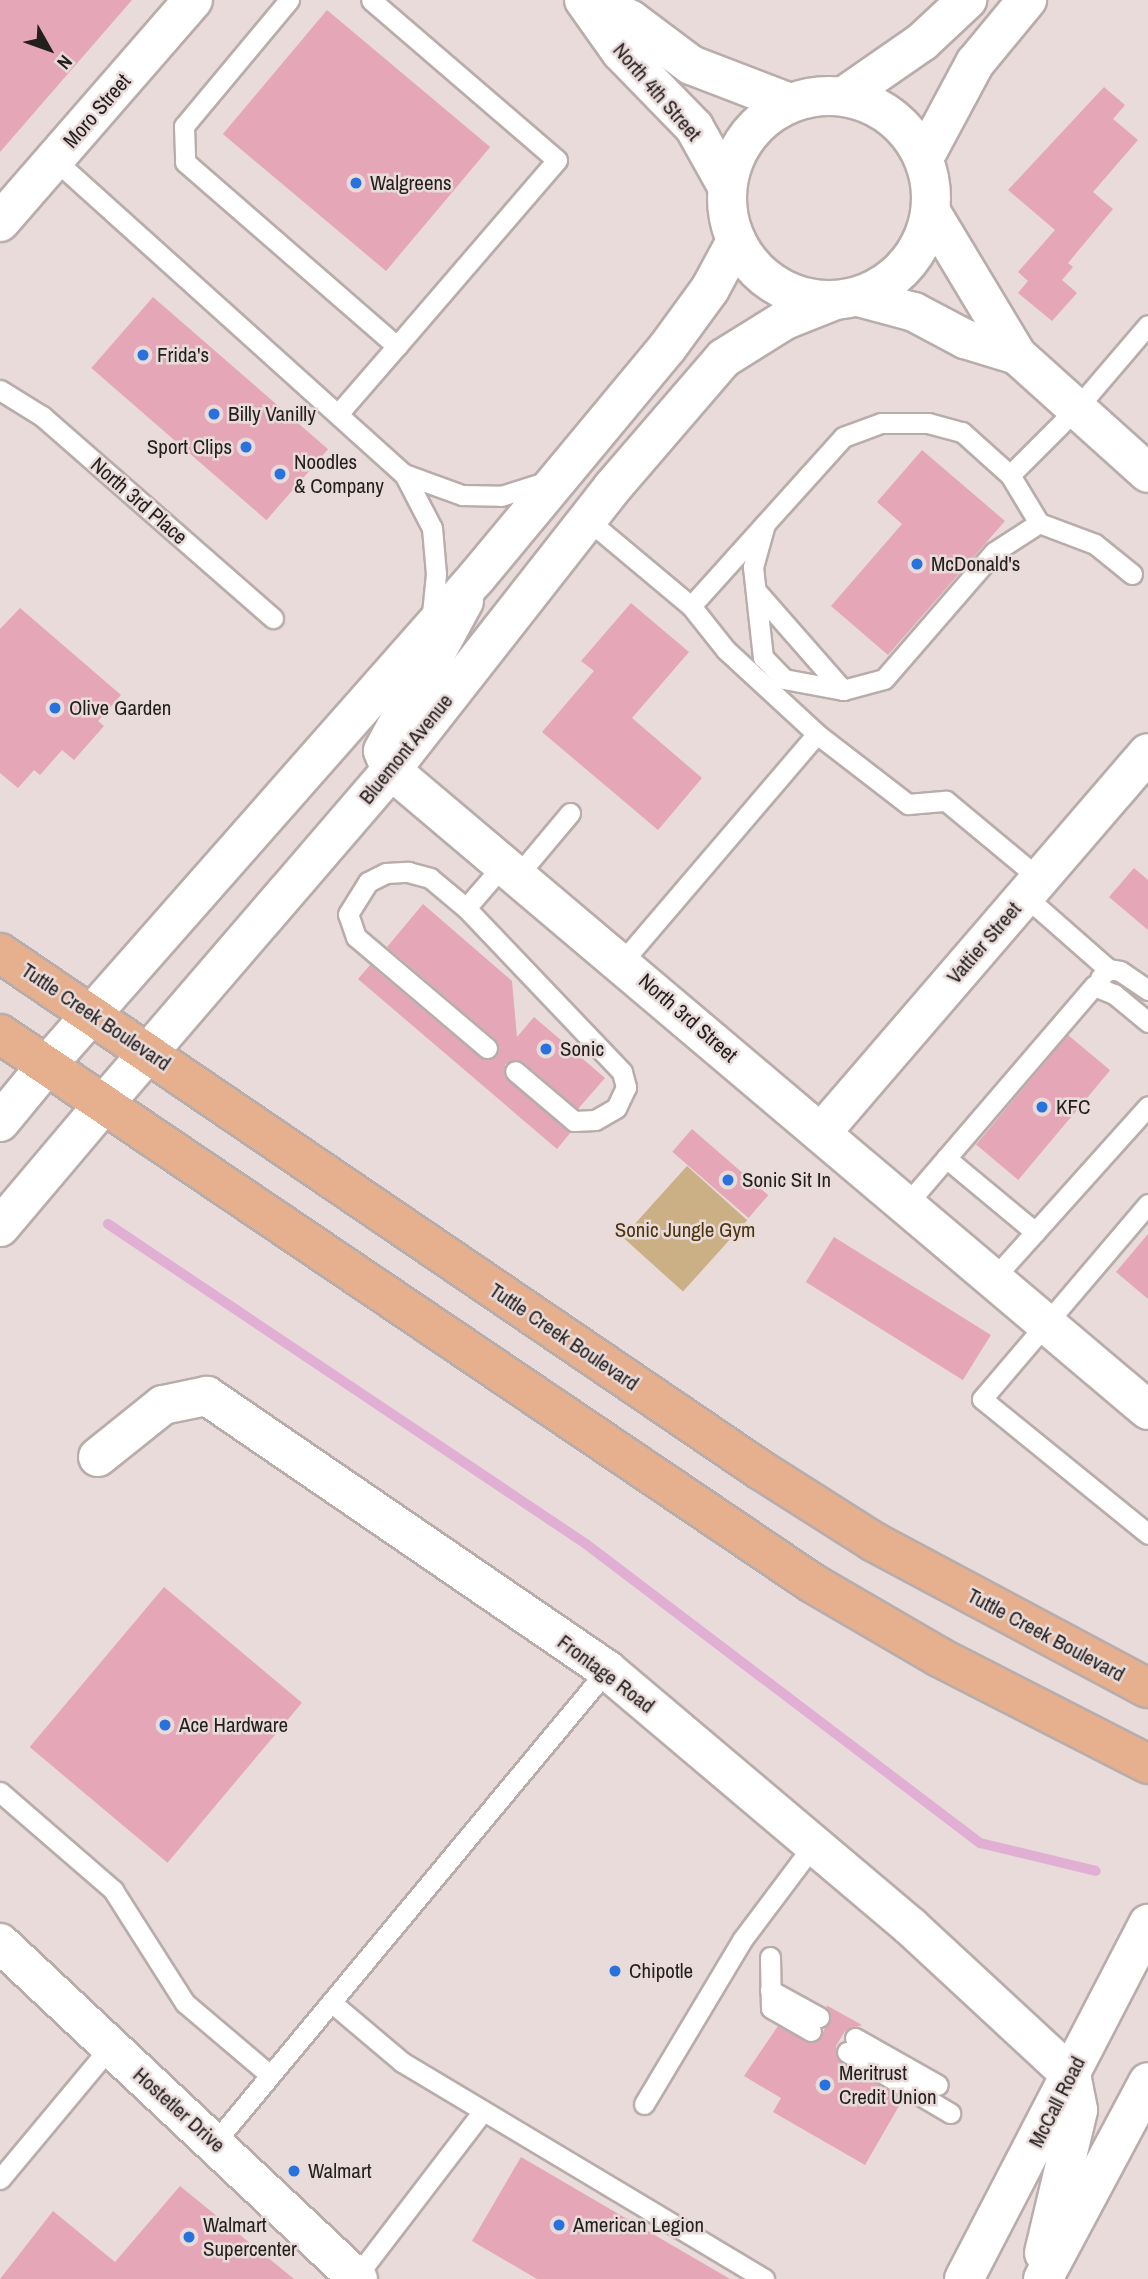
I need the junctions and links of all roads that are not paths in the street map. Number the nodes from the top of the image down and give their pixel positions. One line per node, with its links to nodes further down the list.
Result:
1 (193, 0): 11 (main road, Moro Street)
2 (289, 0): 18 (lane)
3 (371, 0): 18 (lane)
4 (584, 0): 12 (main road, North 4th Street)
5 (593, 0): 9 (main road, North 4th Street)
6 (967, 0): 8 (main road)
7 (1027, 0): 10 (main road)
8 (844, 96): 9 (main road); 10 (main road)
9 (790, 103): 12 (main road)
10 (924, 158): 13 (main road)
11 (55, 160): 14 (main road, Moro Street); 22 (lane)
12 (727, 186): 15 (main road)
13 (931, 212): 16 (main road); 19 (main road)
14 (0, 222)
15 (736, 241): 16 (main road); 26 (main road)
16 (846, 299): 19 (main road); 27 (main road, Bluemont Avenue)
17 (1148, 325): 21 (lane)
18 (397, 346): 22 (lane)
19 (1017, 355): 21 (main road)
20 (0, 390): 34 (lane, North 3rd Place)
21 (1077, 408): 23 (main road); 25 (lane)
22 (338, 414): 24 (lane)
23 (1148, 473)
24 (404, 474): 26 (lane); 35 (lane)
25 (1010, 475): 28 (lane); 29 (lane)
26 (558, 478): 31 (main road)
27 (588, 520): 33 (lane); 39 (main road, Bluemont Avenue)
28 (1039, 523): 30 (lane); 36 (lane)
29 (765, 524): 32 (lane); 33 (lane)
30 (1132, 574)
31 (476, 578): 35 (main road); 39 (main road)
32 (758, 593): 36 (lane); 36 (lane)
33 (691, 607): 37 (lane)
34 (273, 618)
35 (430, 632): 49 (main road)
36 (843, 690)
37 (817, 734): 42 (lane); 45 (lane)
38 (1148, 753): 42 (main road, Vattier Street)
39 (391, 770): 41 (main road, North 3rd Street); 53 (main road, Bluemont Avenue)
40 (570, 813): 41 (lane)
41 (511, 869): 43 (lane); 45 (main road, North 3rd Street)
42 (1033, 887): 46 (lane); 59 (main road, Vattier Street)
43 (466, 908): 52 (lane); 55 (lane)
44 (0, 953): 49 (highway, Tuttle Creek Boulevard)
45 (622, 962): 59 (main road, North 3rd Street)
46 (1108, 969): 47 (lane); 48 (lane)
47 (1094, 986): 50 (lane); 60 (lane)
48 (1148, 990)
49 (91, 1014): 53 (highway, Tuttle Creek Boulevard); 54 (main road)
50 (1148, 1022)
51 (0, 1034): 54 (highway)
52 (487, 1048)
53 (150, 1052): 56 (main road, Bluemont Avenue); 71 (highway, Tuttle Creek Boulevard)
54 (46, 1066): 56 (highway); 58 (main road)
55 (515, 1071)
56 (104, 1104): 63 (main road, Bluemont Avenue); 72 (highway)
57 (1148, 1106): 64 (lane)
58 (0, 1122)
59 (821, 1133): 62 (main road, North 3rd Street)
60 (946, 1158): 62 (lane); 64 (lane)
61 (1148, 1204): 66 (lane)
62 (906, 1205): 65 (main road, North 3rd Street)
63 (0, 1227)
64 (1035, 1232): 65 (lane)
65 (993, 1279): 66 (main road, North 3rd Street)
66 (1046, 1323): 67 (main road, North 3rd Street); 69 (lane)
67 (1148, 1410)
68 (98, 1457): 70 (main road, Frontage Road)
69 (1148, 1534)
70 (607, 1670): 74 (main road, Frontage Road); 78 (lane)
71 (1148, 1688)
72 (1148, 1764)
73 (0, 1792): 81 (lane)
74 (814, 1844): 82 (main road, Frontage Road); 85 (lane)
75 (1148, 1924): 82 (main road, McCall Road)
76 (0, 1942): 80 (main road, Hostetler Drive)
77 (770, 1957): 79 (lane)
78 (331, 2002): 81 (lane); 86 (lane)
79 (815, 2024)
80 (110, 2047): 88 (main road, Hostetler Drive); 89 (lane)
81 (270, 2075): 88 (lane)
82 (1071, 2075): 90 (main road, McCall Road); 95 (main road)
83 (1148, 2082): 95 (main road)
84 (938, 2085): 87 (lane)
85 (644, 2104)
86 (483, 2110): 91 (lane); 92 (lane)
87 (950, 2113)
88 (215, 2142): 91 (main road, Hostetler Drive)
89 (0, 2179)
90 (991, 2229): 93 (main road, McCall Road); 94 (main road)
91 (357, 2278)
92 (764, 2279)
93 (964, 2279)
94 (981, 2279)
95 (1041, 2279)

